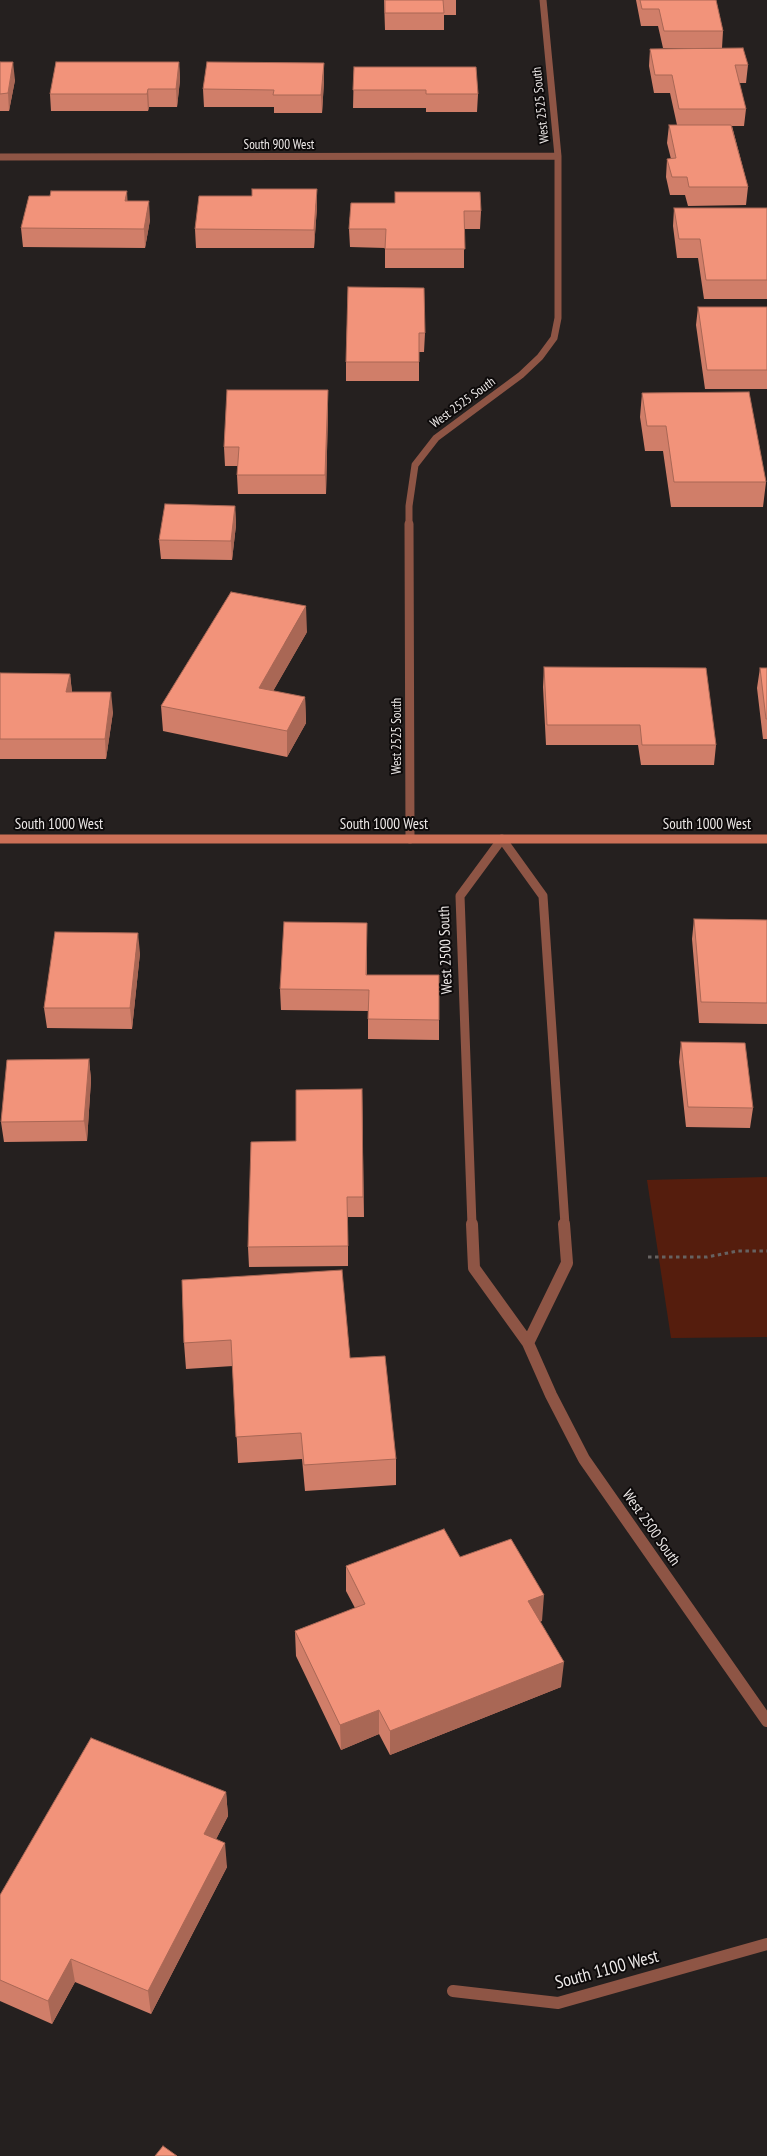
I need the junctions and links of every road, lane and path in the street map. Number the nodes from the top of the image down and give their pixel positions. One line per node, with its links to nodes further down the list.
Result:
1 (543, 0): 2 (street, West 2525 South)
2 (558, 156): 3 (street, South 900 West); 5 (street, West 2525 South)
3 (0, 157)
4 (0, 839): 5 (main road, South 1000 West)
5 (410, 839): 6 (main road, South 1000 West)
6 (502, 839): 7 (main road, South 1000 West); 10 (street); 10 (street, West 2500 South)
7 (767, 839)
8 (767, 1251): 9 (path)
9 (648, 1257)
10 (528, 1343): 11 (street, West 2500 South)
11 (767, 1721)
12 (767, 1944): 13 (street, South 1100 West)
13 (453, 1991)

